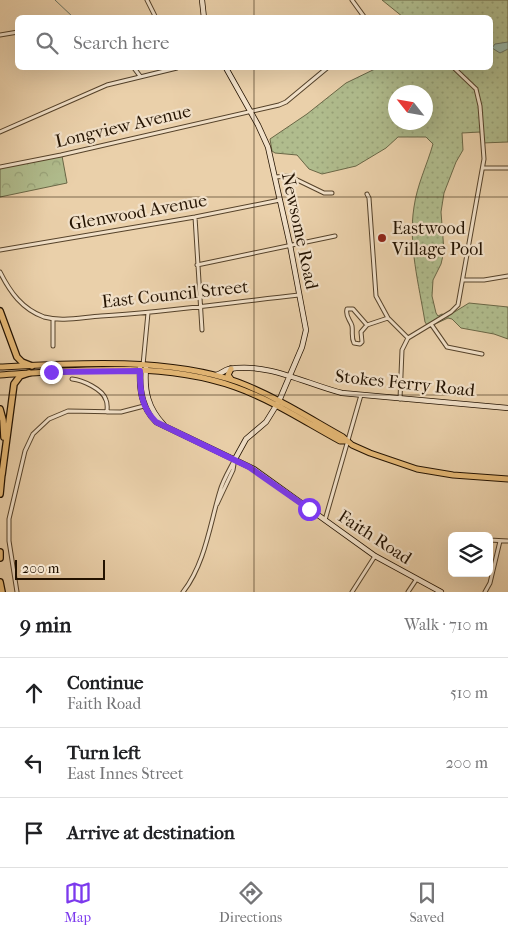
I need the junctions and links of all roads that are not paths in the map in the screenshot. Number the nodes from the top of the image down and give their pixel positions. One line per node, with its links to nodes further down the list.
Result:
1 (147, 0): 4 (street)
2 (202, 0): 5 (street)
3 (352, 0): 6 (street)
4 (154, 15)
5 (204, 15)
6 (363, 15)
7 (15, 32): 8 (street)
8 (0, 35)
9 (136, 70): 14 (street)
10 (168, 70): 14 (street)
11 (227, 70): 15 (street, Newsome Road)
12 (325, 70): 15 (street, Longview Avenue)
13 (456, 70): 18 (street)
14 (140, 76): 16 (street)
15 (251, 112): 17 (street, Longview Avenue); 20 (street, Newsome Road)
16 (0, 132)
17 (0, 167)
18 (482, 168): 19 (street); 31 (street)
19 (508, 168)
20 (275, 176): 21 (street); 23 (street, Newsome Road)
21 (332, 193)
22 (367, 195): 36 (street)
23 (280, 200): 24 (street, Glenwood Avenue); 26 (street, Newsome Road)
24 (195, 216): 27 (street, Glenwood Avenue); 28 (street)
25 (334, 236): 26 (street)
26 (290, 244): 28 (street); 32 (street, Newsome Road)
27 (0, 250)
28 (197, 265): 33 (street)
29 (0, 272): 37 (street)
30 (508, 276): 31 (street)
31 (463, 280): 38 (street)
32 (300, 294): 33 (street, East Council Street); 51 (street, Newsome Road)
33 (200, 306): 35 (street, East Council Street); 40 (street)
34 (0, 310): 44 (highway)
35 (148, 313): 37 (street, East Council Street); 46 (street, Faith Road)
36 (388, 318): 39 (street); 41 (street)
37 (54, 319): 42 (street)
38 (431, 324): 41 (street); 43 (street)
39 (367, 325): 39 (street)
40 (202, 330)
41 (408, 338): 55 (street)
42 (53, 346)
43 (482, 354)
44 (32, 366): 45 (main road); 46 (main road)
45 (0, 367)
46 (143, 369): 48 (main road); 50 (main road); 56 (main road); 57 (street, Faith Road); 61 (street, Faith Road)
47 (231, 369): 50 (street, Stokes Ferry Road); 51 (street, Stokes Ferry Road); 53 (main road)
48 (29, 373): 49 (main road); 64 (highway)
49 (0, 375)
50 (214, 375): 53 (main road)
51 (290, 377): 54 (street, Stokes Ferry Road); 56 (street, Newsome Road)
52 (72, 379): 60 (street)
53 (233, 381): 56 (main road)
54 (361, 396): 55 (street, Stokes Ferry Road); 62 (street)
55 (400, 399): 58 (street, Stokes Ferry Road)
56 (278, 404): 62 (main road); 63 (street, Newsome Road)
57 (144, 406): 60 (street); 61 (street, Faith Road)
58 (508, 408)
59 (0, 409): 64 (highway)
60 (107, 412): 77 (street)
61 (166, 426): 63 (street, Faith Road)
62 (347, 441): 65 (main road); 67 (street)
63 (235, 459): 67 (street, Faith Road); 78 (street)
64 (2, 475): 66 (highway)
65 (508, 479)
66 (0, 494)
67 (325, 521): 72 (street, Faith Road)
68 (493, 540): 69 (street)
69 (500, 541): 70 (street); 82 (street)
70 (508, 541)
71 (0, 552): 73 (highway)
72 (375, 556): 74 (street, Faith Road); 79 (street)
73 (0, 558)
74 (416, 580): 80 (street); 81 (street, Faith Road)
75 (0, 582): 76 (highway)
76 (2, 592)
77 (17, 592)
78 (183, 592)
79 (352, 592)
80 (408, 592)
81 (441, 592)
82 (485, 592)

